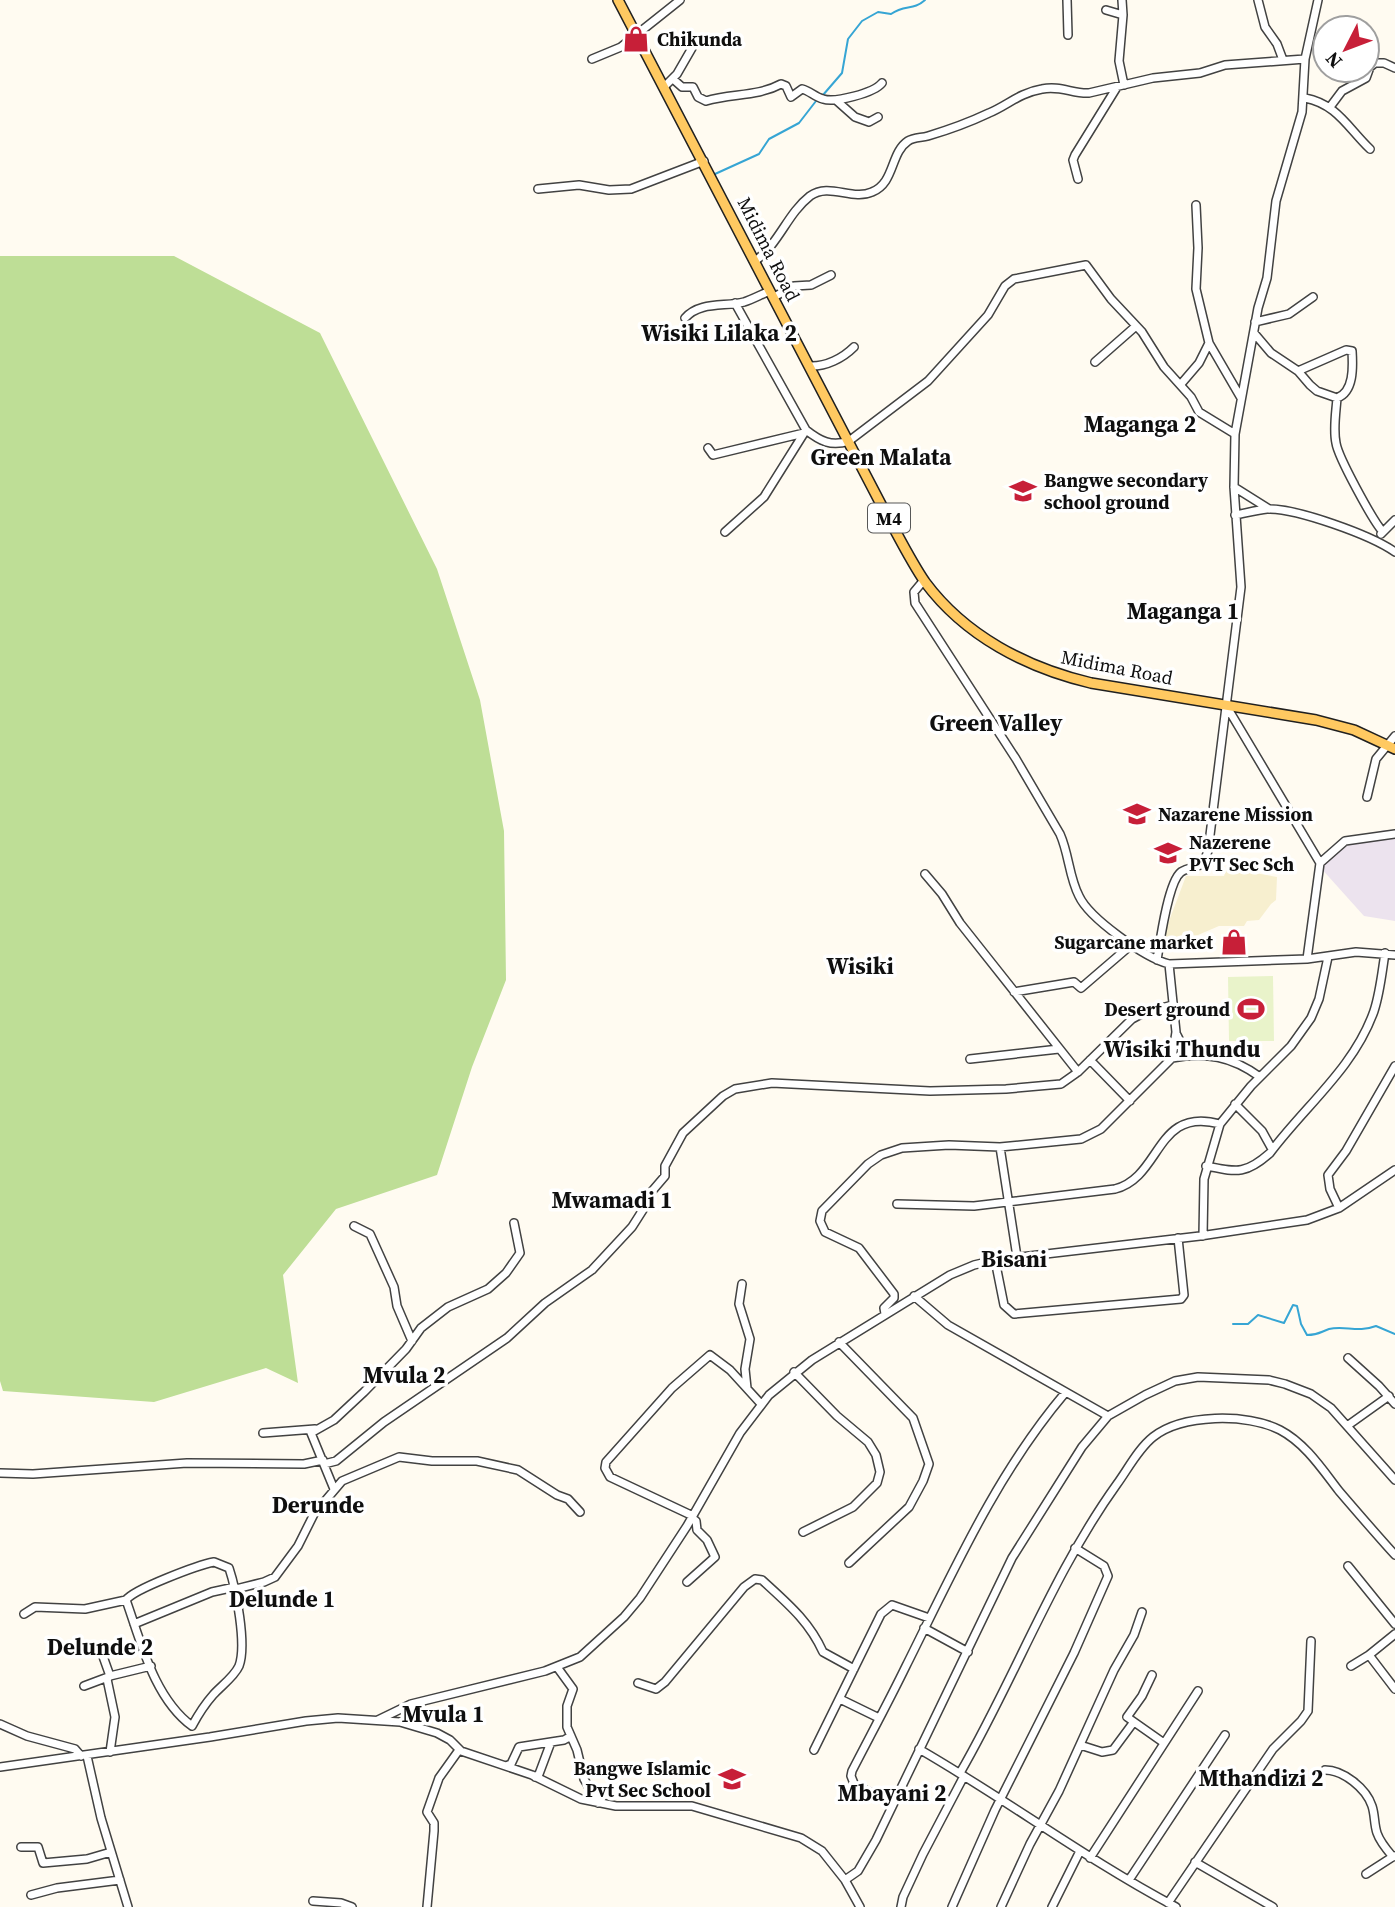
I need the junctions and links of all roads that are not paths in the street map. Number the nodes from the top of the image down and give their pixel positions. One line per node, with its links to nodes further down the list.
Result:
1 (618, 0): 9 (main road, Midima Road / M4)
2 (681, 0): 9 (street)
3 (1067, 0): 10 (street)
4 (1122, 0): 8 (street)
5 (1258, 0): 14 (street)
6 (1318, 0): 13 (street)
7 (1106, 10): 8 (street)
8 (1123, 15): 18 (street)
9 (637, 33): 12 (street); 19 (main road, Midima Road / M4)
10 (1068, 35)
11 (692, 48): 16 (street)
12 (592, 59)
13 (1305, 59): 14 (street); 20 (street)
14 (1283, 60): 18 (street)
15 (1395, 68): 22 (street)
16 (673, 79): 19 (street); 21 (street)
17 (882, 83): 21 (street)
18 (1121, 86): 26 (street); 29 (street)
19 (663, 87): 25 (main road, Midima Road / M4)
20 (1305, 98): 22 (street); 35 (street)
21 (837, 101): 23 (street)
22 (1330, 107): 24 (street)
23 (878, 117)
24 (1370, 149)
25 (704, 161): 27 (street); 29 (main road, Midima Road / M4)
26 (1078, 179)
27 (538, 189)
28 (1196, 205): 38 (street)
29 (755, 261): 31 (main road, Midima Road / M4)
30 (831, 275): 31 (street)
31 (772, 294): 33 (street); 41 (main road, Midima Road / M4)
32 (1313, 297): 35 (street)
33 (735, 303): 34 (street); 46 (street)
34 (685, 318)
35 (1255, 322): 37 (street)
36 (1136, 326): 40 (street); 43 (street); 48 (street)
37 (1254, 333): 42 (street); 45 (street)
38 (1209, 343): 43 (street); 45 (street)
39 (854, 346): 41 (street)
40 (1095, 362)
41 (809, 366): 48 (main road, Midima Road / M4)
42 (1298, 371): 44 (street); 44 (street)
43 (1181, 384): 47 (street)
44 (1337, 398): 55 (street)
45 (1241, 399): 47 (street)
46 (805, 431): 48 (street); 49 (street); 54 (street)
47 (1235, 434): 50 (street)
48 (849, 441): 58 (main road, Midima Road / M4)
49 (708, 448)
50 (1234, 487): 51 (street); 52 (street)
51 (1269, 509): 52 (street); 56 (street)
52 (1236, 515): 59 (street)
53 (1395, 520): 55 (street)
54 (725, 532)
55 (1383, 532): 56 (street)
56 (1376, 540): 57 (street)
57 (1395, 552)
58 (924, 580): 59 (main road, Midima Road / M4); 66 (street)
59 (1227, 707): 61 (main road, Midima Road / M4); 64 (street); 71 (street)
60 (1395, 736): 61 (street)
61 (1391, 747): 62 (street)
62 (1367, 797)
63 (1395, 834): 64 (street)
64 (1320, 863): 70 (street)
65 (925, 874): 73 (street)
66 (1131, 944): 71 (street); 73 (street)
67 (1385, 953): 68 (street); 69 (street); 88 (street)
68 (1395, 955)
69 (1328, 957): 70 (street); 83 (street)
70 (1307, 959): 72 (street)
71 (1157, 960): 72 (street)
72 (1169, 964): 74 (street)
73 (1014, 992): 76 (street)
74 (1173, 1005): 75 (street); 80 (street)
75 (1176, 1032): 77 (street); 78 (street)
76 (1059, 1049): 79 (street); 82 (street)
77 (1194, 1055): 78 (street); 83 (street)
78 (1172, 1058): 84 (street)
79 (970, 1059)
80 (1090, 1060): 82 (street); 84 (street)
81 (1395, 1066): 93 (street)
82 (1078, 1072): 116 (street)
83 (1260, 1077): 85 (street)
84 (1130, 1101): 87 (street)
85 (1235, 1104): 86 (street); 88 (street)
86 (1220, 1124): 89 (street); 91 (street)
87 (1000, 1147): 91 (street); 102 (street)
88 (1272, 1149): 89 (street)
89 (1206, 1166): 96 (street)
90 (1395, 1170): 93 (street)
91 (1007, 1201): 92 (street); 98 (street)
92 (897, 1204)
93 (1339, 1208): 96 (street)
94 (514, 1223): 103 (street)
95 (354, 1226): 103 (street)
96 (1203, 1236): 97 (street)
97 (1178, 1238): 98 (street); 99 (street)
98 (1017, 1257): 99 (street)
99 (995, 1260): 101 (street)
100 (742, 1284): 107 (street)
101 (914, 1296): 102 (street); 108 (street)
102 (885, 1314): 104 (street)
103 (412, 1341): 114 (street)
104 (839, 1342): 106 (street); 125 (street)
105 (1348, 1358): 109 (street)
106 (794, 1372): 110 (street); 122 (street)
107 (747, 1389): 110 (street); 121 (street)
108 (1065, 1393): 112 (street); 132 (street)
109 (1389, 1396): 111 (street); 113 (street)
110 (761, 1404): 121 (street)
111 (1395, 1405)
112 (1108, 1416): 113 (street); 139 (street)
113 (1347, 1426): 118 (street)
114 (315, 1429): 115 (street); 116 (street)
115 (263, 1433)
116 (323, 1462): 117 (street); 119 (street)
117 (0, 1473)
118 (1395, 1480)
119 (334, 1489): 120 (street); 128 (street)
120 (580, 1512)
121 (692, 1517): 127 (street); 142 (street)
122 (803, 1532)
123 (1075, 1548): 124 (street); 171 (street); 173 (street)
124 (1395, 1555)
125 (849, 1563)
126 (1348, 1566): 134 (street)
127 (687, 1582)
128 (235, 1588): 129 (street); 133 (street); 156 (street)
129 (126, 1600): 131 (street); 133 (street)
130 (1142, 1612): 162 (street)
131 (24, 1614)
132 (929, 1618): 135 (street); 144 (street)
133 (134, 1624): 141 (street)
134 (1395, 1624)
135 (924, 1628): 139 (street); 152 (street)
136 (1395, 1634): 140 (street)
137 (1311, 1641): 182 (street)
138 (92, 1649): 146 (street)
139 (968, 1652): 163 (street)
140 (1369, 1655): 143 (street); 149 (street)
141 (151, 1666): 146 (street); 156 (street)
142 (557, 1667): 153 (street); 158 (street)
143 (1351, 1667)
144 (854, 1669): 147 (street); 151 (street)
145 (1152, 1675): 154 (street)
146 (109, 1676): 148 (street); 166 (street)
147 (638, 1683)
148 (84, 1686)
149 (1395, 1689)
150 (1198, 1691): 161 (street)
151 (840, 1699): 152 (street); 165 (street)
152 (880, 1718): 174 (street)
153 (379, 1720): 159 (street); 164 (street)
154 (1133, 1723): 161 (street); 162 (street)
155 (0, 1724): 167 (street)
156 (192, 1726): 159 (street)
157 (1225, 1735): 185 (street)
158 (571, 1736): 160 (street); 175 (street)
159 (194, 1739): 166 (street)
160 (551, 1742): 169 (street); 172 (street)
161 (1164, 1744): 181 (street)
162 (1080, 1745): 176 (street)
163 (919, 1749): 171 (street); 174 (street)
164 (459, 1750): 169 (street); 192 (street)
165 (814, 1750)
166 (110, 1752): 167 (street)
167 (84, 1756): 168 (street); 178 (street)
168 (0, 1766)
169 (506, 1766): 172 (street)
170 (1325, 1770): 180 (street)
171 (962, 1774): 173 (street); 194 (street)
172 (536, 1777): 175 (street)
173 (1000, 1799): 176 (street); 195 (street)
174 (894, 1802): 186 (street)
175 (598, 1803): 186 (street)
176 (1040, 1826): 179 (street); 196 (street)
177 (21, 1847): 178 (street)
178 (111, 1852): 184 (street)
179 (1080, 1852): 181 (street); 197 (street)
180 (1394, 1856): 183 (street)
181 (1090, 1858): 185 (street)
182 (1195, 1862): 189 (street); 199 (street)
183 (1366, 1874)
184 (120, 1880): 187 (street); 190 (street)
185 (1129, 1880): 189 (street)
186 (845, 1881): 193 (street)
187 (31, 1895)
188 (313, 1901): 191 (street)
189 (1168, 1903): 198 (street)
190 (128, 1907)
191 (352, 1907)
192 (427, 1907)
193 (860, 1907)
194 (901, 1907)
195 (952, 1907)
196 (1001, 1907)
197 (1052, 1907)
198 (1176, 1907)
199 (1273, 1907)

